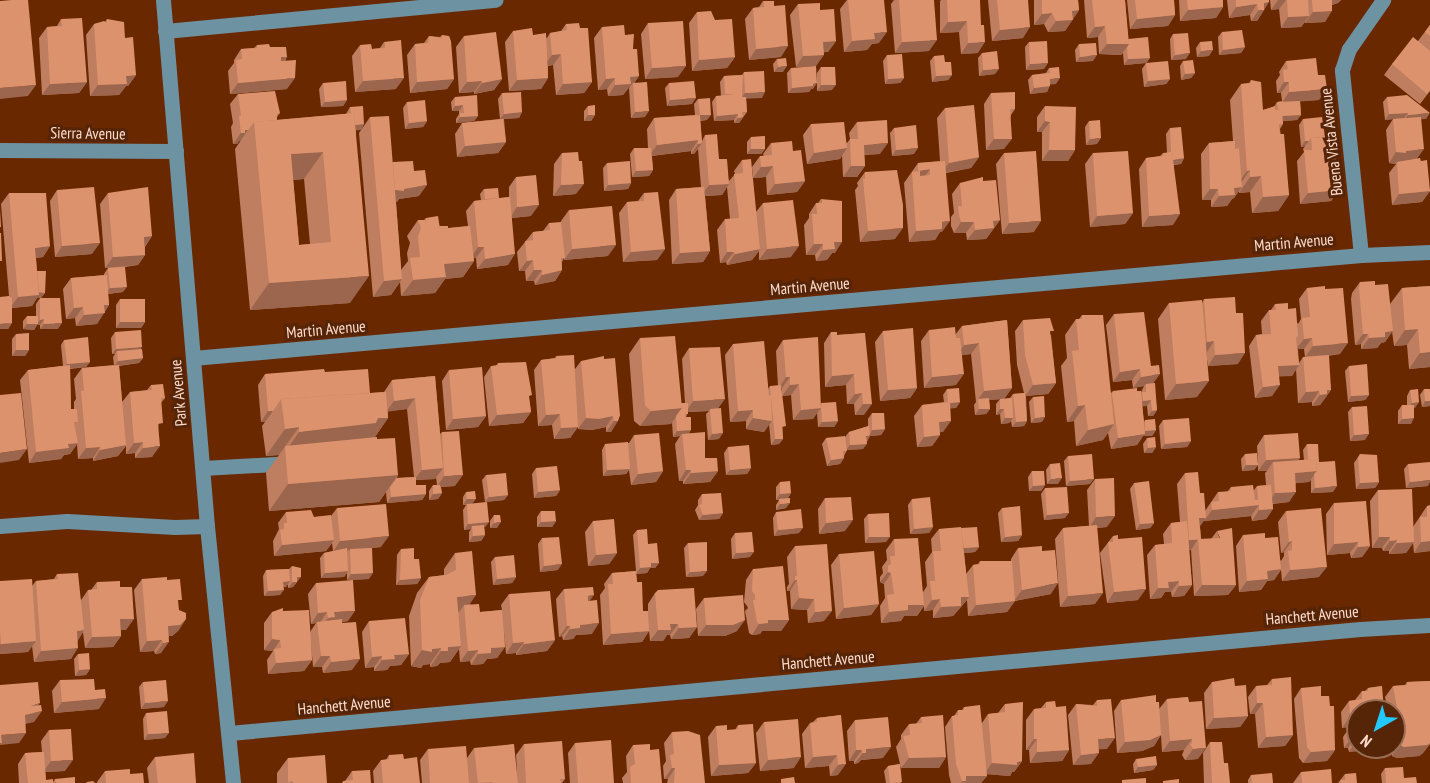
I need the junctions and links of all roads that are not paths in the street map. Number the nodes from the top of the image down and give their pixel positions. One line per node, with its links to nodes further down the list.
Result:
1 (163, 0): 4 (street, Park Avenue)
2 (496, 0): 4 (street)
3 (1383, 0): 8 (street, Buena Vista Avenue)
4 (165, 31): 6 (street, Park Avenue)
5 (0, 150): 6 (street, Sierra Avenue)
6 (176, 151): 9 (street, Park Avenue)
7 (1430, 252): 8 (street, Martin Avenue)
8 (1361, 255): 9 (street, Martin Avenue)
9 (193, 358): 11 (street, Park Avenue)
10 (303, 463): 11 (street)
11 (202, 468): 13 (street, Park Avenue)
12 (0, 526): 13 (street)
13 (207, 526): 15 (street, Park Avenue)
14 (1430, 625): 15 (street, Hanchett Avenue)
15 (230, 733): 16 (street, Park Avenue)
16 (233, 783)

